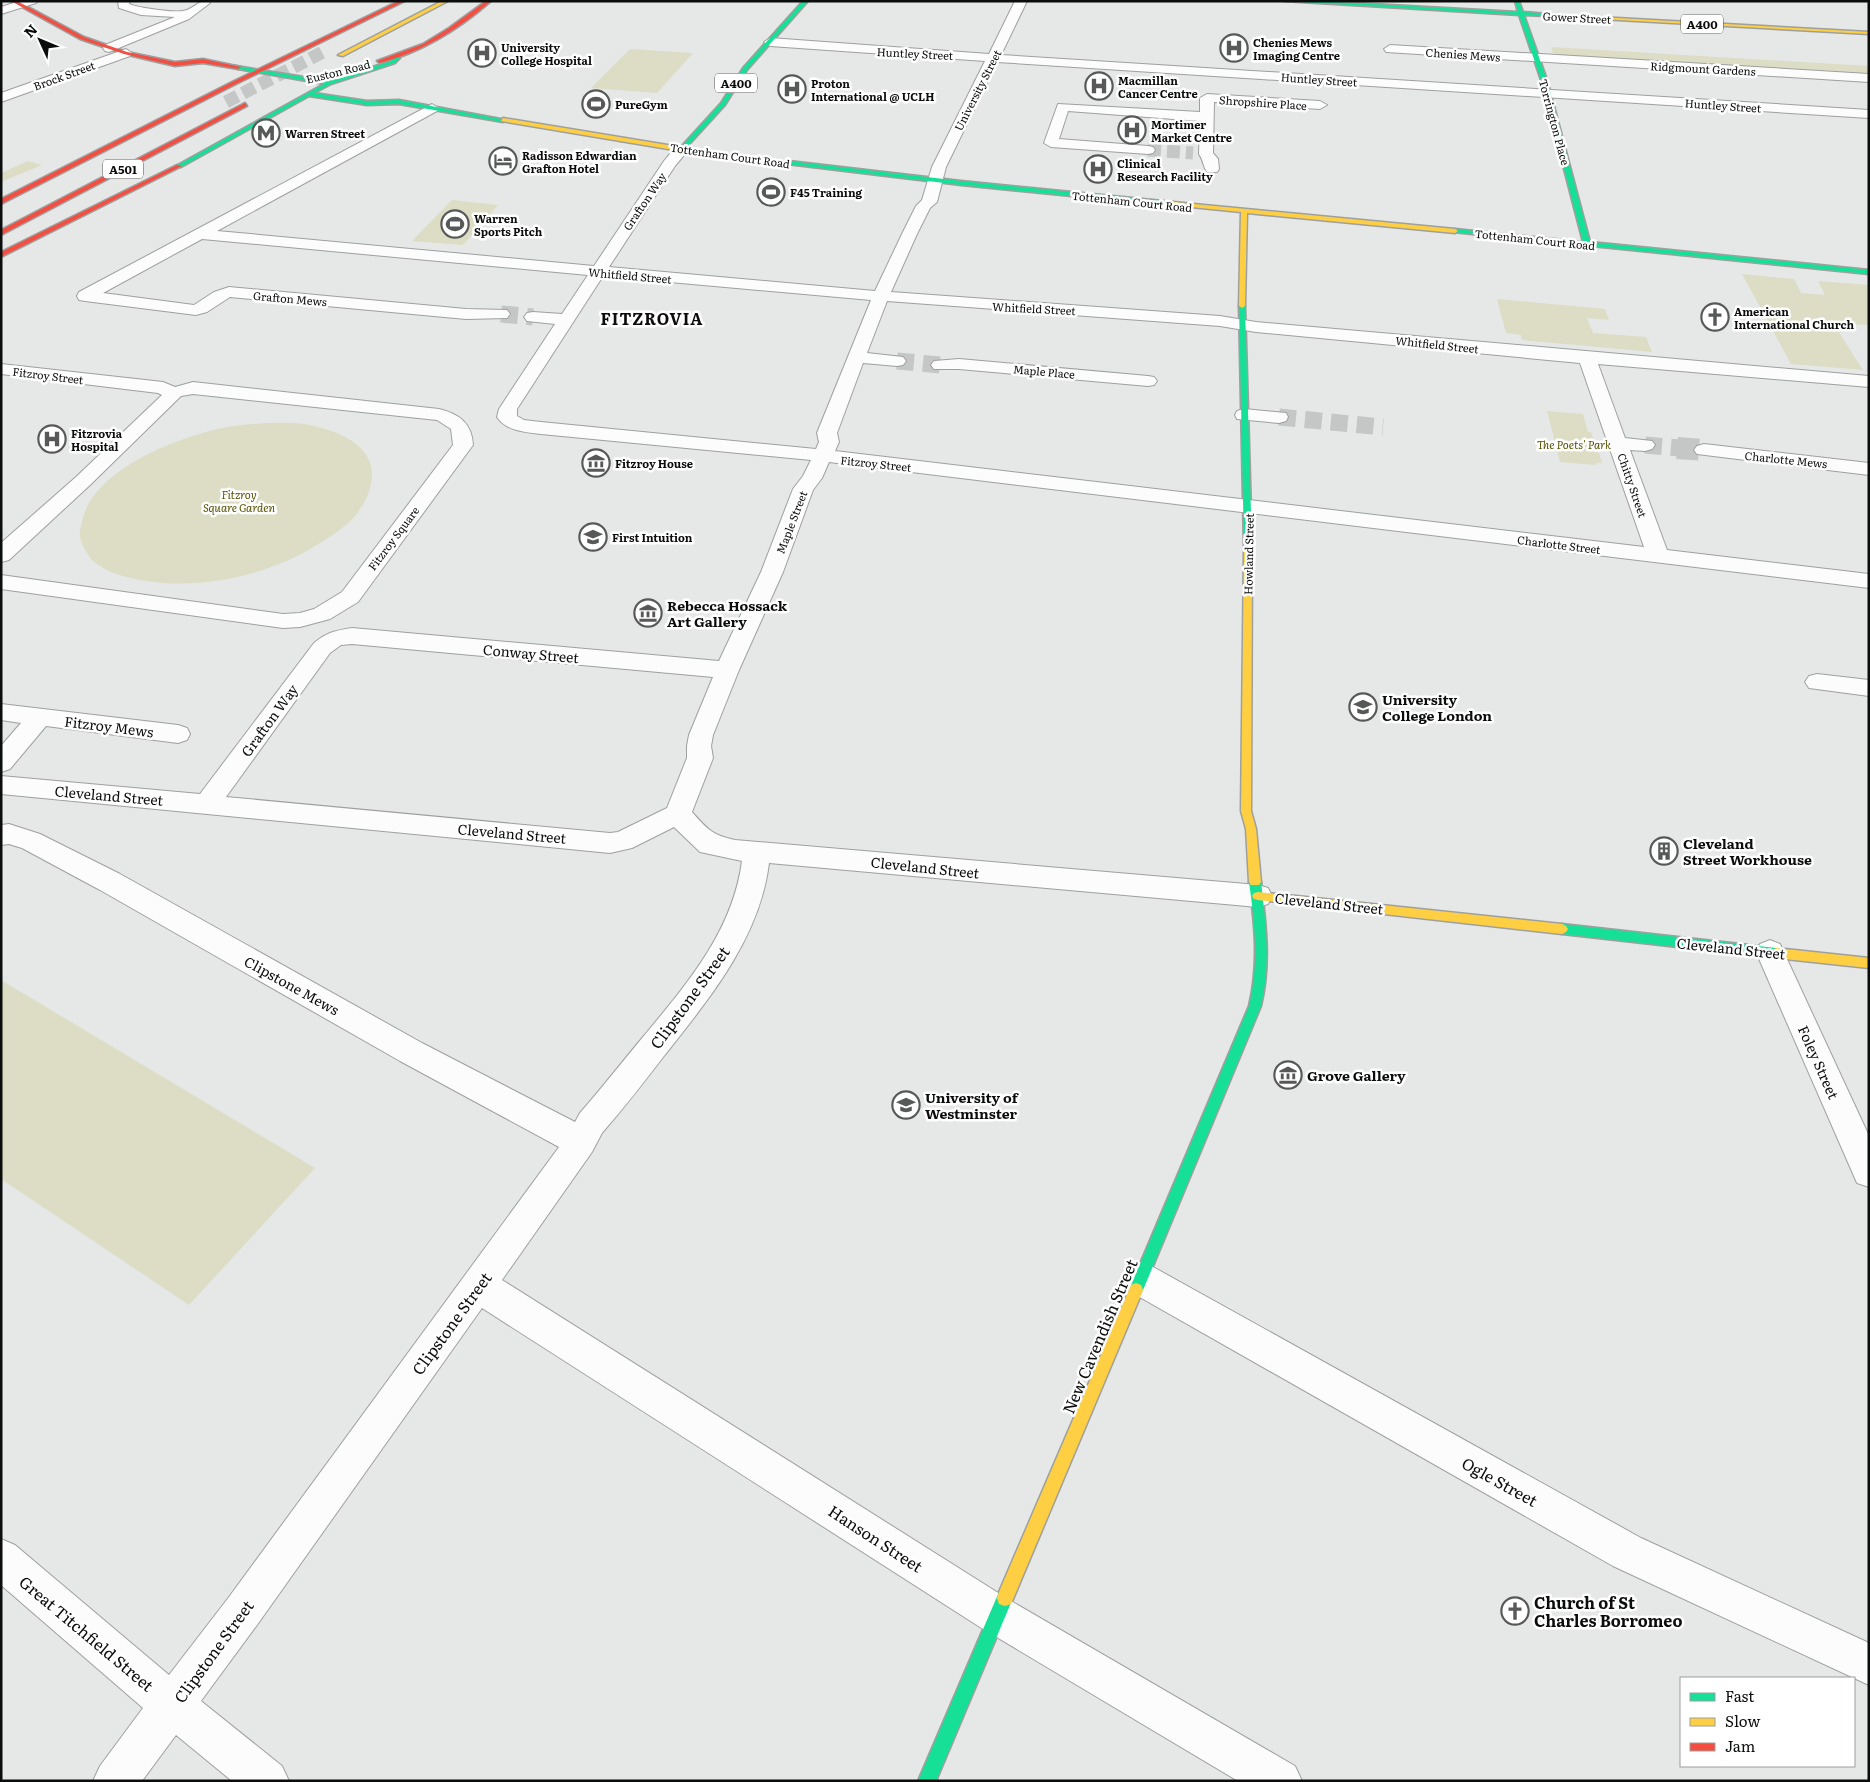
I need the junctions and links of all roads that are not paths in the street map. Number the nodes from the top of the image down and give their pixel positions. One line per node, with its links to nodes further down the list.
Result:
1 (32, 1): 12 (street)
2 (124, 1): 13 (street)
3 (403, 1): 27 (main road, A501)
4 (424, 1): 20 (main road)
5 (446, 1): 22 (main road)
6 (489, 1): 23 (main road, Euston Road)
7 (806, 1): 17 (main road, Grafton Way / A400)
8 (1021, 1): 24 (street, University Street)
9 (1286, 1): 15 (main road, Gower Street / A400)
10 (1516, 1): 15 (main road, Torrington Place)
11 (209, 2): 13 (street)
12 (17, 3): 14 (street); 18 (main road)
13 (189, 8): 18 (street)
14 (1, 11)
15 (1520, 14): 16 (main road, Gower Street / A400); 25 (main road, Torrington Place)
16 (1869, 33)
17 (770, 42): 24 (street, Huntley Street); 51 (main road, Grafton Way / A400)
18 (109, 48): 21 (main road)
19 (1390, 49): 25 (street, Chenies Mews)
20 (322, 52)
21 (126, 53): 26 (main road); 41 (street, Brock Street)
22 (341, 55)
23 (397, 58): 31 (main road, Euston Road); 34 (main road, Euston Road)
24 (991, 58): 28 (street, Huntley Street); 54 (street, University Street)
25 (1536, 58): 30 (street, Ridgmount Gardens); 40 (main road, Torrington Place)
26 (175, 64): 27 (main road); 29 (main road)
27 (260, 71): 31 (main road); 33 (main road, A501)
28 (1209, 72): 40 (street, Huntley Street); 42 (street)
29 (189, 74)
30 (1869, 78)
31 (303, 79): 34 (main road); 37 (main road, Euston Road)
32 (217, 80): 33 (main road)
33 (234, 83): 35 (main road); 56 (main road, A501)
34 (329, 83): 36 (main road); 39 (main road, Euston Road / A501)
35 (253, 86)
36 (354, 87)
37 (289, 89): 39 (main road, Tottenham Court Road)
38 (374, 90): 44 (main road, Tottenham Court Road)
39 (307, 94): 44 (main road, Tottenham Court Road); 62 (main road, A501)
40 (1547, 94): 49 (street, Huntley Street); 61 (main road, Torrington Place)
41 (1, 98)
42 (1207, 98): 46 (street, Shropshire Place); 50 (street)
43 (226, 102): 48 (main road)
44 (399, 102): 47 (main road, Tottenham Court Road)
45 (245, 105): 59 (main road, A501)
46 (1320, 106)
47 (432, 108): 51 (main road, Tottenham Court Road); 60 (street)
48 (209, 111)
49 (1869, 114)
50 (1207, 117): 52 (street); 53 (street)
51 (682, 150): 54 (main road, Tottenham Court Road); 63 (street, Grafton Way)
52 (1148, 150)
53 (1212, 169)
54 (935, 180): 57 (main road, Tottenham Court Road); 65 (street, Maple Street)
55 (36, 201): 58 (main road)
56 (1, 202)
57 (1244, 212): 61 (main road, Tottenham Court Road); 69 (main road, Howland Street)
58 (1, 220)
59 (1, 233)
60 (199, 234): 63 (street, Whitfield Street); 66 (street, Grafton Mews)
61 (1587, 245): 64 (main road, Tottenham Court Road)
62 (1, 255)
63 (597, 272): 65 (street, Whitfield Street); 68 (street, Grafton Way)
64 (1869, 272)
65 (879, 297): 69 (street, Whitfield Street); 70 (street, Maple Street)
66 (501, 314)
67 (534, 317): 68 (street)
68 (567, 320): 80 (street, Grafton Way)
69 (1242, 325): 71 (street, Whitfield Street); 79 (main road, Howland Street)
70 (857, 357): 72 (street); 85 (street, Maple Street)
71 (1587, 358): 77 (street, Whitfield Street); 82 (street, Chitty Street)
72 (897, 361)
73 (940, 365): 76 (street, Maple Place)
74 (1, 369): 75 (street, Fitzroy Street)
75 (96, 381): 78 (street, Fitzroy Square)
76 (1148, 381)
77 (1869, 382)
78 (172, 393): 88 (street); 90 (street, Fitzroy Square)
79 (1244, 414): 81 (street); 87 (main road, Howland Street)
80 (506, 417): 85 (street, Fitzroy Street)
81 (1279, 417)
82 (1618, 443): 83 (street); 89 (street, Chitty Street)
83 (1645, 445)
84 (1704, 450): 86 (street, Charlotte Mews)
85 (822, 457): 87 (street, Fitzroy Street); 93 (street, Maple Street)
86 (1869, 468)
87 (1248, 508): 89 (street, Charlotte Street); 105 (main road, Howland Street)
88 (1, 555)
89 (1658, 556): 91 (street, Charlotte Street)
90 (1, 582)
91 (1869, 582)
92 (335, 638): 93 (street, Conway Street); 101 (street, Grafton Way)
93 (727, 670): 102 (street, Maple Street)
94 (1817, 682): 95 (street)
95 (1869, 688)
96 (1, 712): 97 (street, Fitzroy Mews)
97 (40, 717): 98 (street, Fitzroy Mews); 99 (street)
98 (178, 734)
99 (1, 763)
100 (1, 785): 101 (street, Cleveland Street)
101 (207, 804): 102 (street, Cleveland Street)
102 (678, 814): 104 (street, Cleveland Street)
103 (1, 834): 108 (street, Clipstone Mews)
104 (757, 853): 105 (street, Cleveland Street); 108 (street, Clipstone Street)
105 (1258, 896): 106 (main road, Cleveland Street); 110 (main road, New Cavendish Street)
106 (1770, 952): 107 (main road, Cleveland Street); 109 (street, Foley Street)
107 (1869, 963)
108 (581, 1142): 111 (street, Clipstone Street)
109 (1869, 1172)
110 (1141, 1279): 113 (main road, New Cavendish Street); 114 (street, Ogle Street)
111 (478, 1285): 113 (street, Hanson Street); 115 (street, Clipstone Street)
112 (1, 1559): 115 (street, Great Titchfield Street)
113 (997, 1615): 118 (main road, New Cavendish Street); 119 (street, Hanson Street)
114 (1869, 1664)
115 (173, 1706): 116 (street, Clipstone Street); 117 (street, Great Titchfield Street)
116 (115, 1781)
117 (267, 1781)
118 (927, 1781)
119 (1280, 1781)

